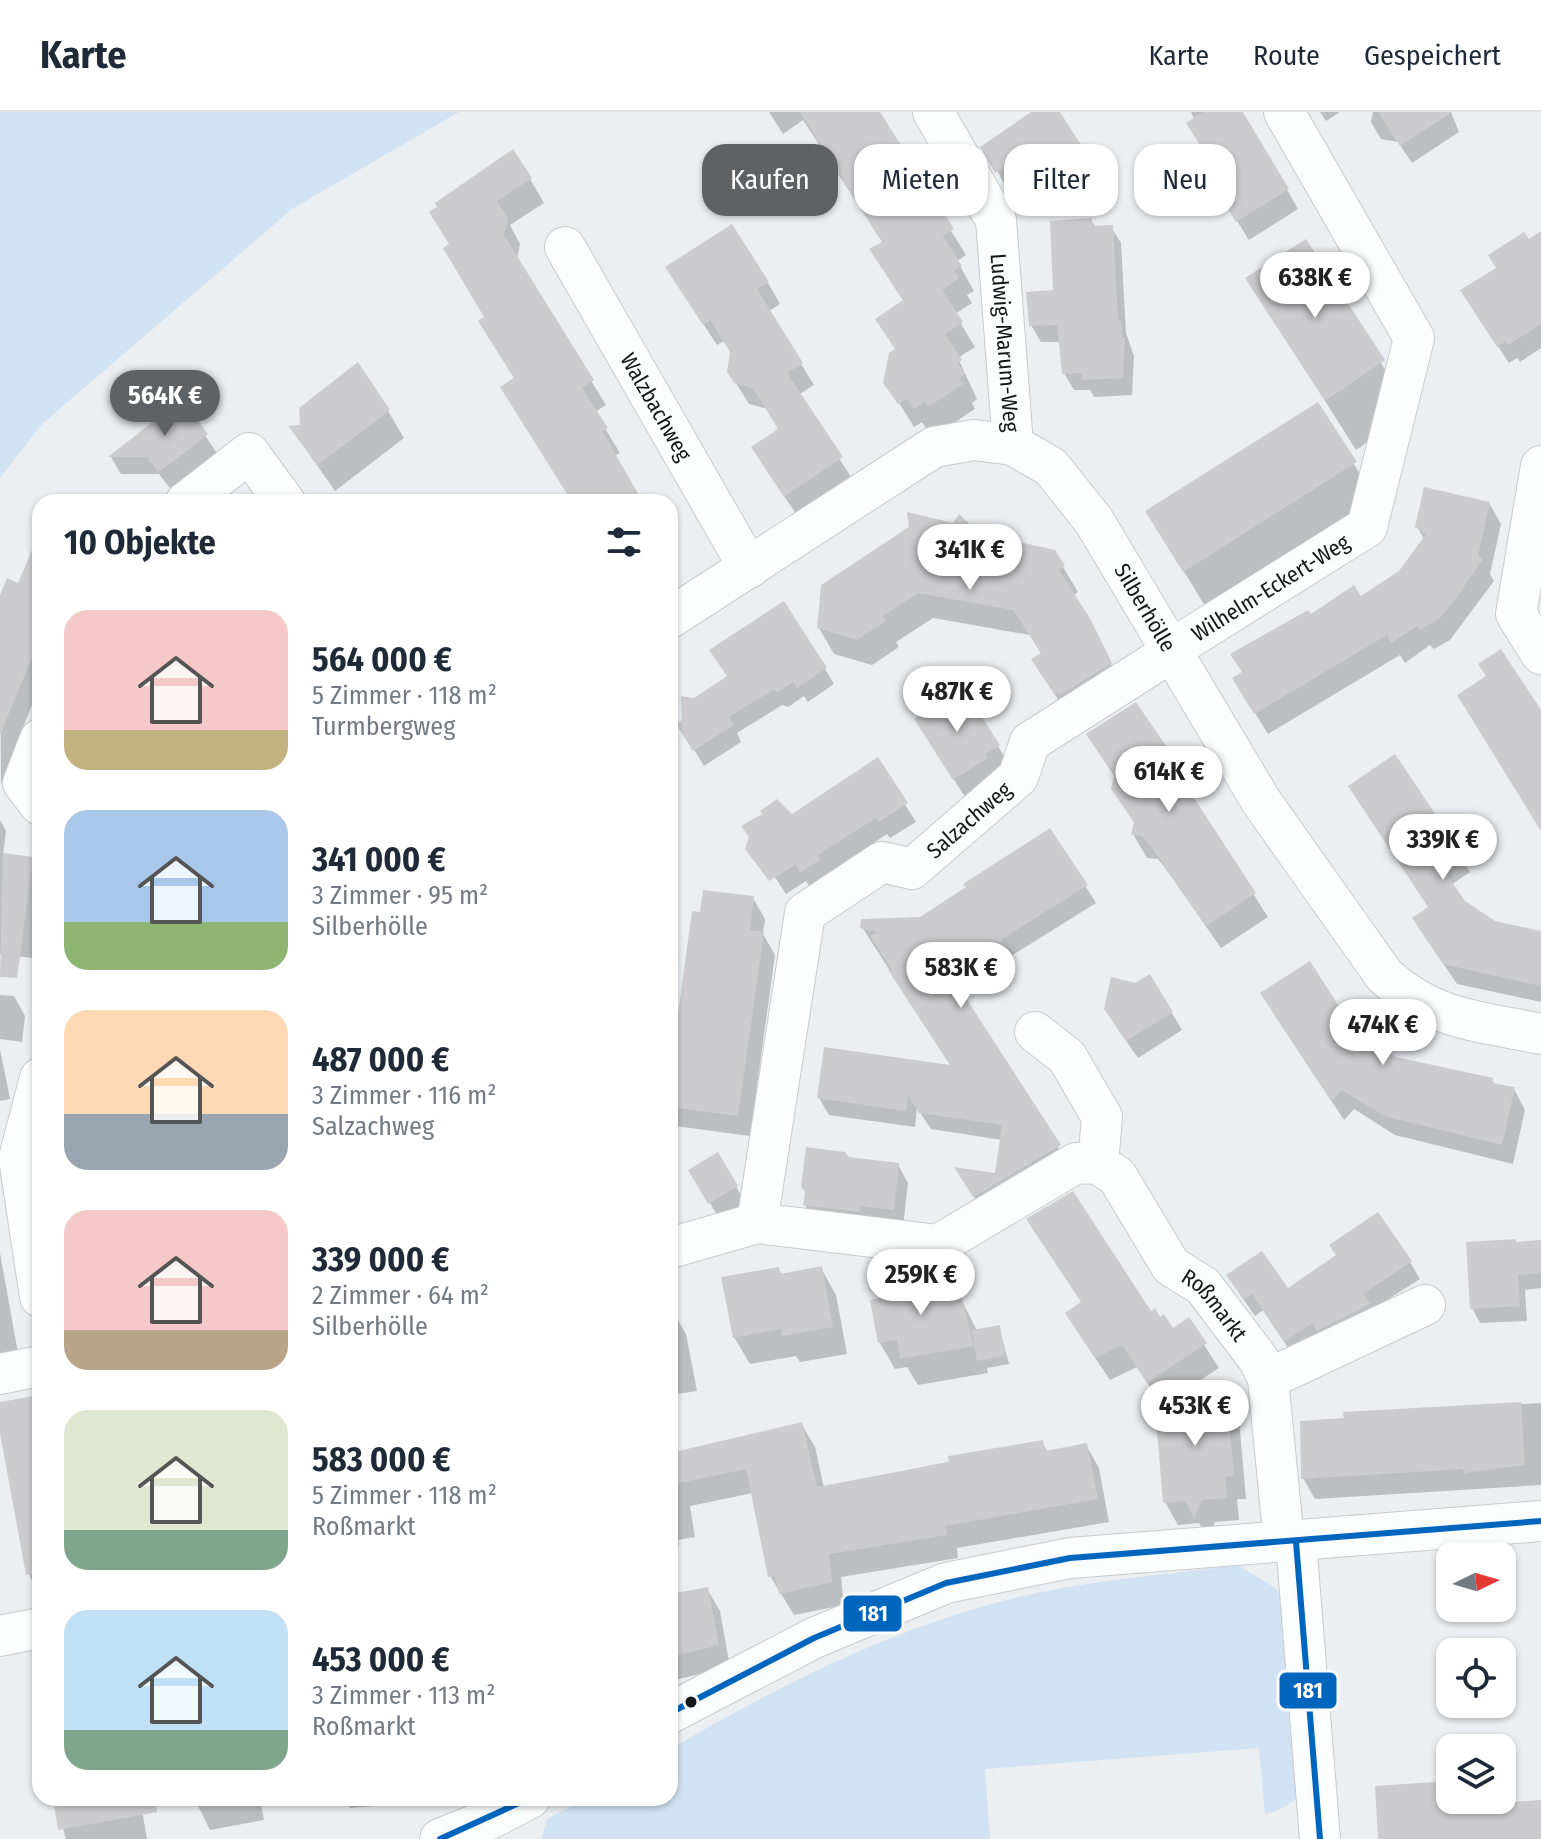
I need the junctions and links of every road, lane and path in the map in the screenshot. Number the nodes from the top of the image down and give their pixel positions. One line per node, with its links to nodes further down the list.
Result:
1 (933, 112): 4 (street, Ludwig-Marum-Weg)
2 (1284, 112): 10 (street, Wilhelm-Eckert-Weg)
3 (565, 247): 8 (street, Walzbachweg)
4 (1013, 445): 8 (street, Silberhölle); 10 (street, Silberhölle)
5 (1541, 466): 11 (street)
6 (196, 494): 7 (street)
7 (279, 494)
8 (749, 568): 9 (street, Silberhölle)
9 (678, 613)
10 (1172, 650): 15 (street, Silberhölle); 18 (street, Salzachweg)
11 (1541, 654)
12 (32, 760): 13 (street)
13 (32, 795)
14 (1035, 1032): 17 (street)
15 (1541, 1034)
16 (32, 1108): 19 (street)
17 (1098, 1164): 18 (street); 24 (street, Roßmarkt)
18 (757, 1223): 20 (street)
19 (32, 1244)
20 (678, 1246)
21 (1425, 1305): 24 (street)
22 (32, 1368): 23 (street)
23 (0, 1374)
24 (1268, 1379): 26 (street, Roßmarkt)
25 (1541, 1521): 26 (street)
26 (1290, 1542): 29 (street); 32 (street, Roßmarkt)
27 (32, 1630): 28 (street)
28 (0, 1636)
29 (678, 1709)
30 (512, 1806): 31 (street)
31 (440, 1839)
32 (1320, 1839)

